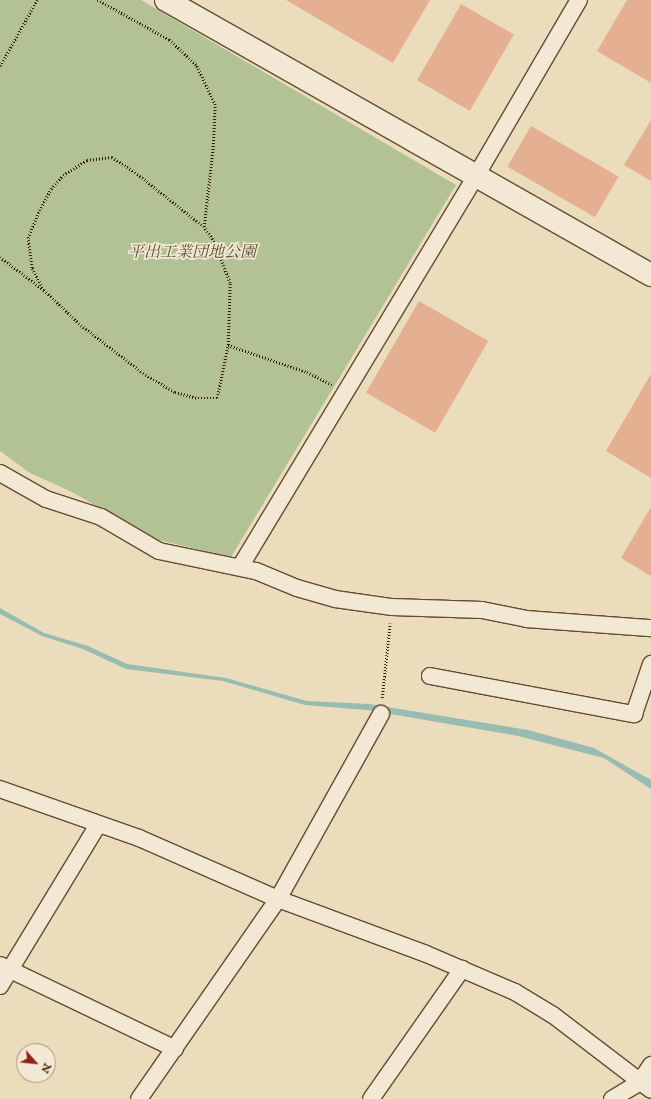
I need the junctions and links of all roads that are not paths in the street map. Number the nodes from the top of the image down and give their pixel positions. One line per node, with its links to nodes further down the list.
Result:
1 (166, 0): 3 (street)
2 (579, 0): 3 (street)
3 (476, 176): 4 (street); 6 (street)
4 (651, 275)
5 (0, 473): 6 (street)
6 (240, 567): 7 (street)
7 (651, 628)
8 (651, 664): 9 (street)
9 (430, 676)
10 (381, 714): 13 (street)
11 (0, 789): 12 (street)
12 (98, 825): 13 (street); 14 (street)
13 (278, 899): 15 (street); 17 (street)
14 (5, 968): 16 (street); 17 (street)
15 (462, 969): 19 (street); 21 (street)
16 (0, 986)
17 (175, 1049): 20 (street)
18 (651, 1065): 19 (street)
19 (645, 1087): 22 (street)
20 (139, 1099)
21 (370, 1099)
22 (612, 1099)

